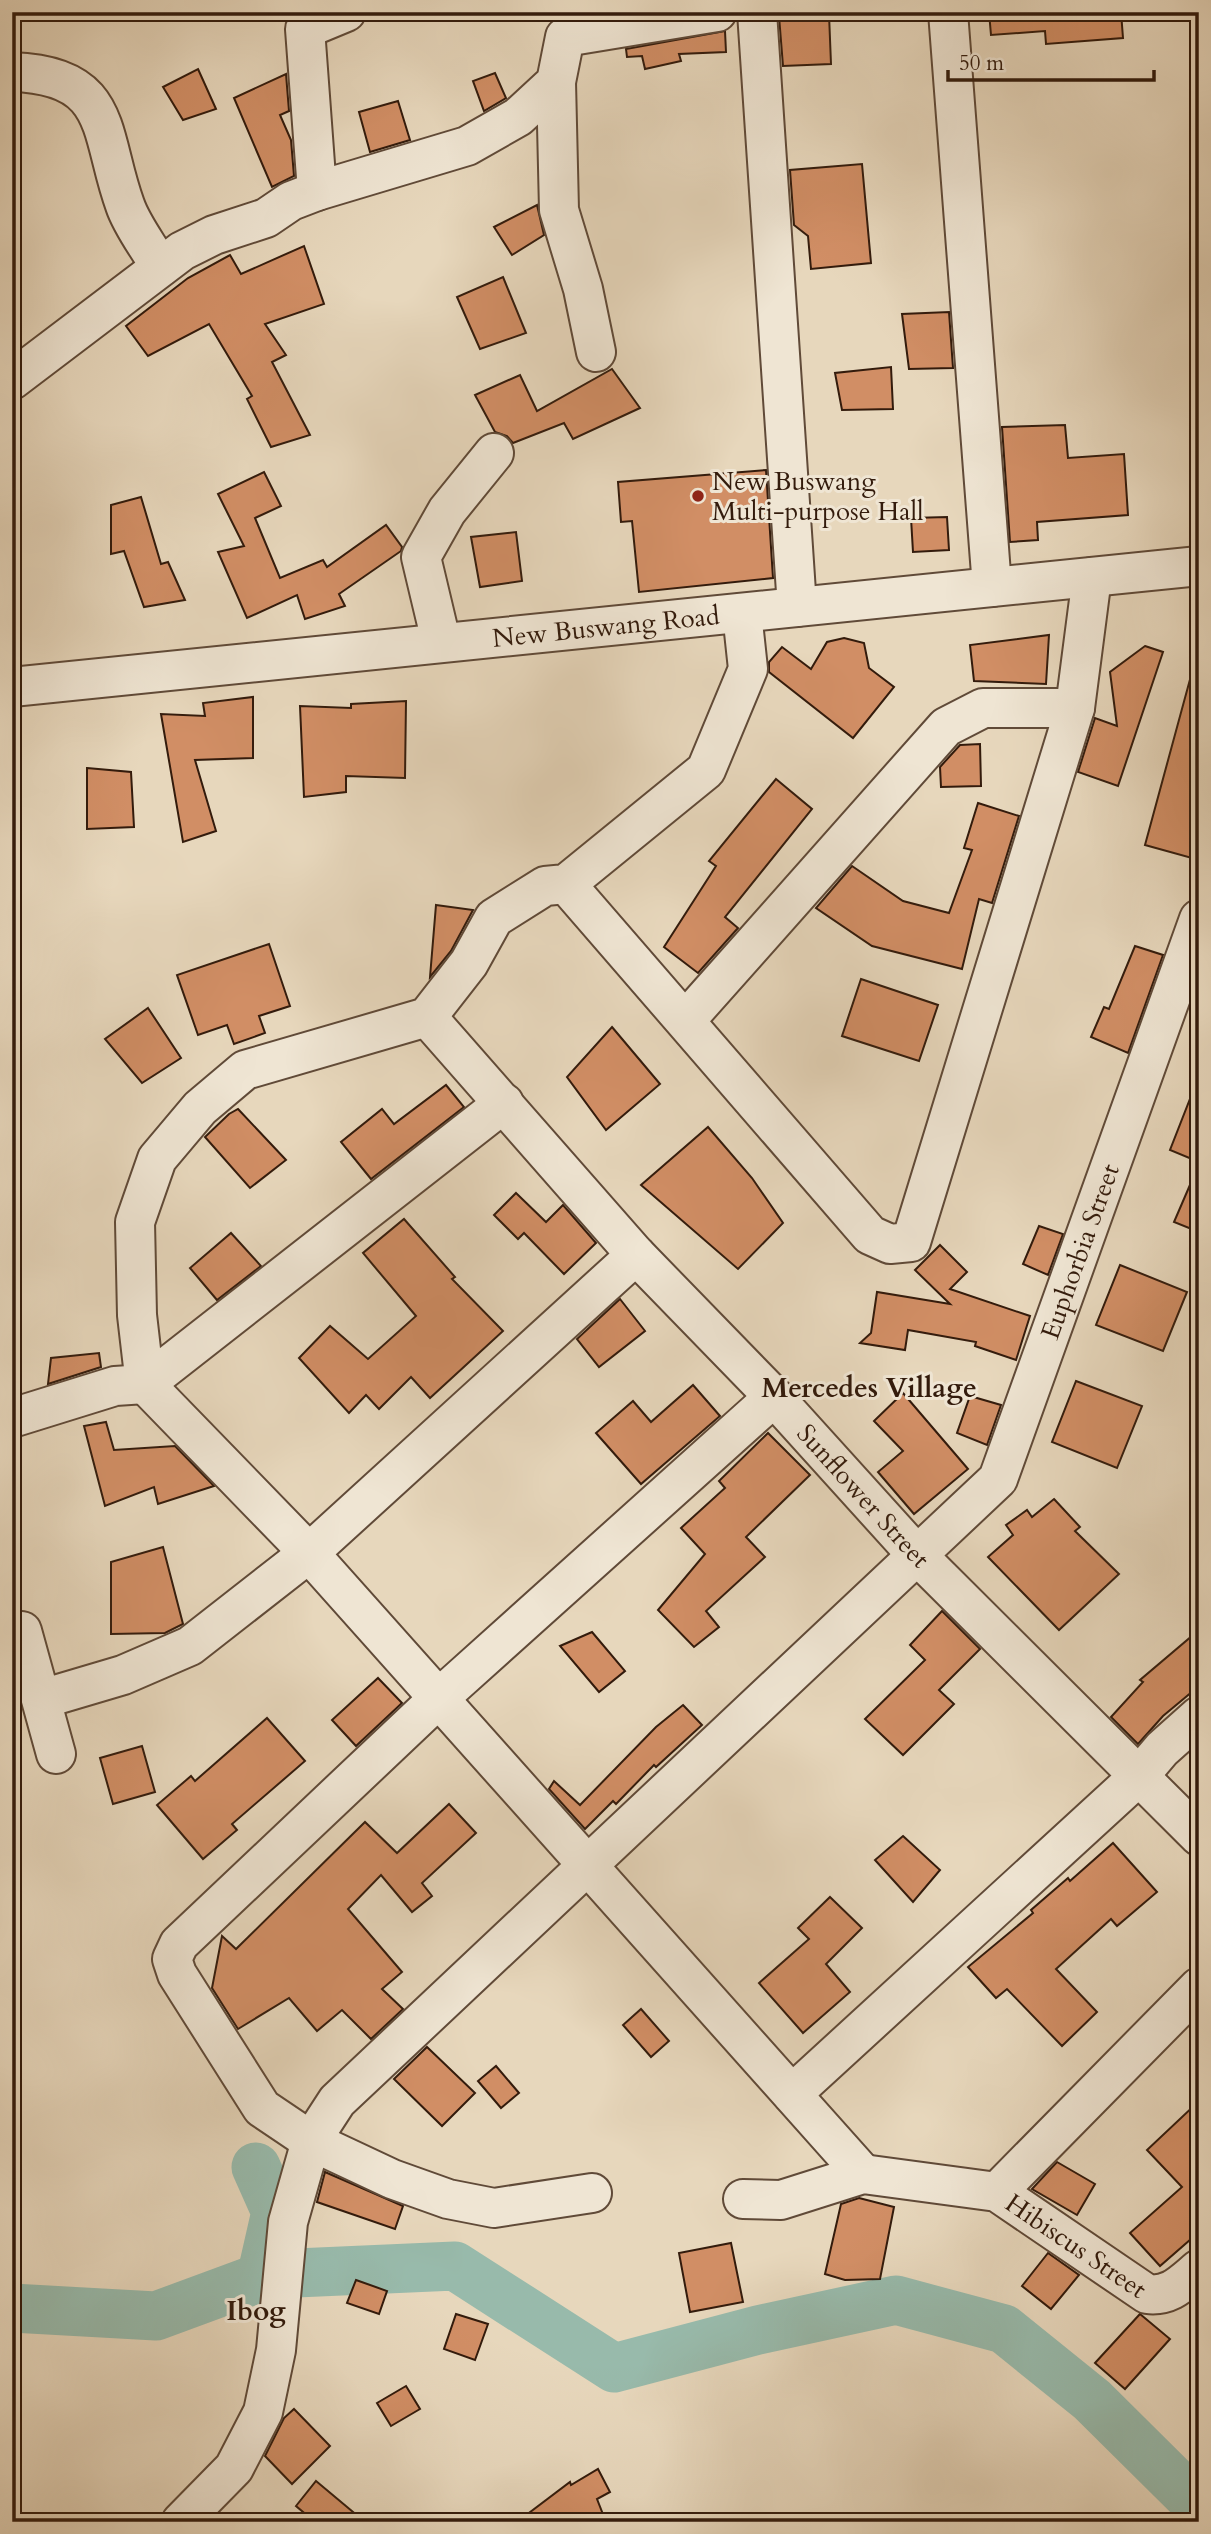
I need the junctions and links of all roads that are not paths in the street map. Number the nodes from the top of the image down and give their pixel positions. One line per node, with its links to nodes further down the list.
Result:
1 (346, 12): 8 (street)
2 (718, 12): 5 (street)
3 (757, 12): 16 (street)
4 (948, 12): 15 (street)
5 (563, 25): 7 (street)
6 (12, 72): 9 (street)
7 (556, 82): 8 (street); 10 (street)
8 (317, 191): 9 (street)
9 (160, 267): 11 (street)
10 (597, 352)
11 (12, 380)
12 (494, 453): 18 (street)
13 (1199, 566): 14 (street, New Buswang Road)
14 (1092, 577): 15 (street, New Buswang Road); 20 (street)
15 (992, 587): 16 (street, New Buswang Road)
16 (797, 607): 17 (street, New Buswang Road)
17 (742, 613): 18 (street, New Buswang Road); 21 (street)
18 (441, 641): 19 (street, New Buswang Road)
19 (12, 687)
20 (1075, 708): 24 (street); 24 (street)
21 (566, 884): 23 (street); 24 (street)
22 (1199, 919): 31 (street, Euphorbia Street)
23 (426, 1017): 25 (street, Sunflower Street); 27 (street)
24 (685, 1021)
25 (504, 1102): 26 (street, Sunflower Street); 27 (street)
26 (636, 1255): 28 (street, Sunflower Street); 30 (street)
27 (145, 1384): 29 (street); 30 (street)
28 (774, 1398): 31 (street, Sunflower Street); 33 (street)
29 (12, 1418)
30 (309, 1553): 33 (street); 34 (street)
31 (916, 1554): 37 (street, Sunflower Street); 39 (street, Euphorbia Street)
32 (22, 1630): 34 (street)
33 (439, 1698): 39 (street); 42 (street)
34 (42, 1699): 36 (street)
35 (1199, 1716): 37 (street)
36 (56, 1754)
37 (1139, 1776): 38 (street, Sunflower Street); 41 (street)
38 (1199, 1836)
39 (587, 1864): 41 (street); 42 (street, Euphorbia Street)
40 (1199, 1987): 44 (street)
41 (792, 2094): 43 (street)
42 (311, 2141): 45 (street); 48 (street, Euphorbia Street)
43 (863, 2174): 44 (street, Hibiscus Street); 46 (street)
44 (997, 2192): 47 (street, Hibiscus Street)
45 (592, 2193)
46 (743, 2199)
47 (1199, 2269)
48 (181, 2522)

